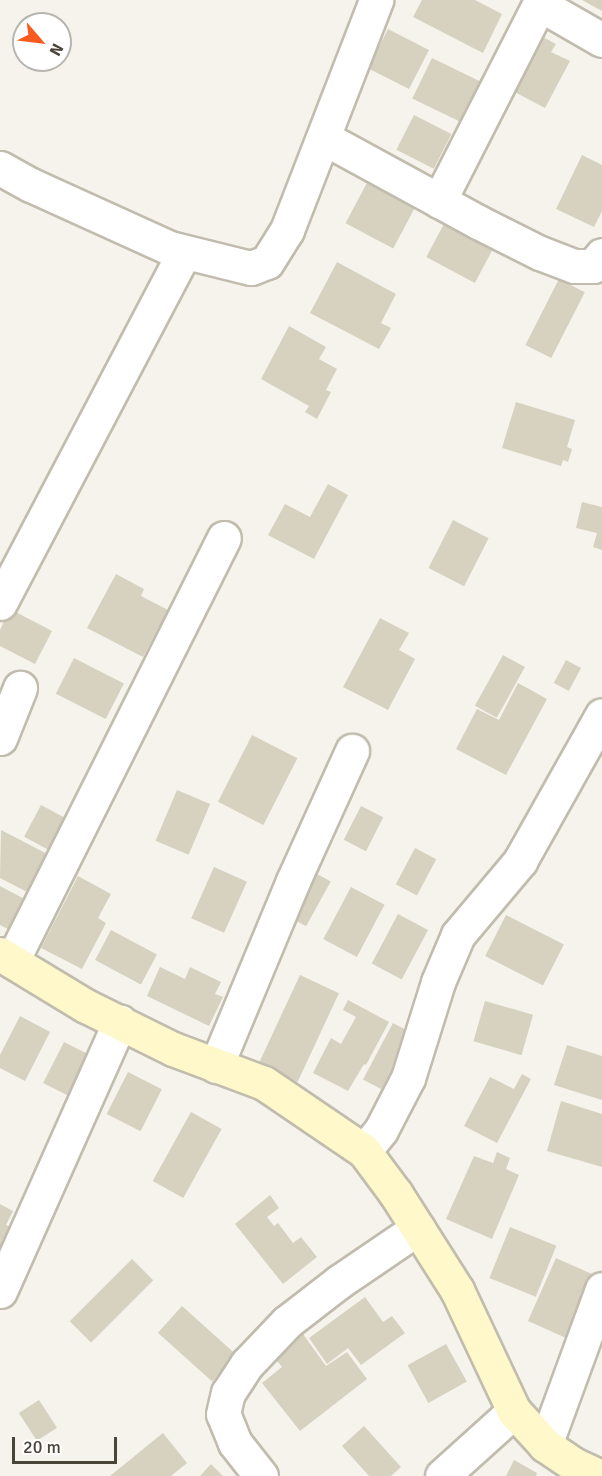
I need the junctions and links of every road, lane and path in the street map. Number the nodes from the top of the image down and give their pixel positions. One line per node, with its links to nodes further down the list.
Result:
1 (376, 0): 3 (street)
2 (602, 40): 5 (street)
3 (324, 138): 5 (street); 6 (street)
4 (0, 168): 6 (street)
5 (439, 201): 7 (street)
6 (184, 252): 9 (street)
7 (602, 255)
8 (224, 538): 14 (street)
9 (0, 603)
10 (20, 688): 12 (street)
11 (602, 715): 17 (street)
12 (0, 738)
13 (352, 752): 16 (street)
14 (6, 958): 15 (street)
15 (120, 1023): 16 (street); 20 (street)
16 (216, 1066): 17 (street)
17 (364, 1151): 18 (street)
18 (418, 1228): 21 (street); 23 (street)
19 (602, 1289): 22 (street)
20 (0, 1291)
21 (514, 1411): 22 (street); 24 (street)
22 (545, 1445): 25 (street)
23 (261, 1476)
24 (442, 1476)
25 (599, 1476)

